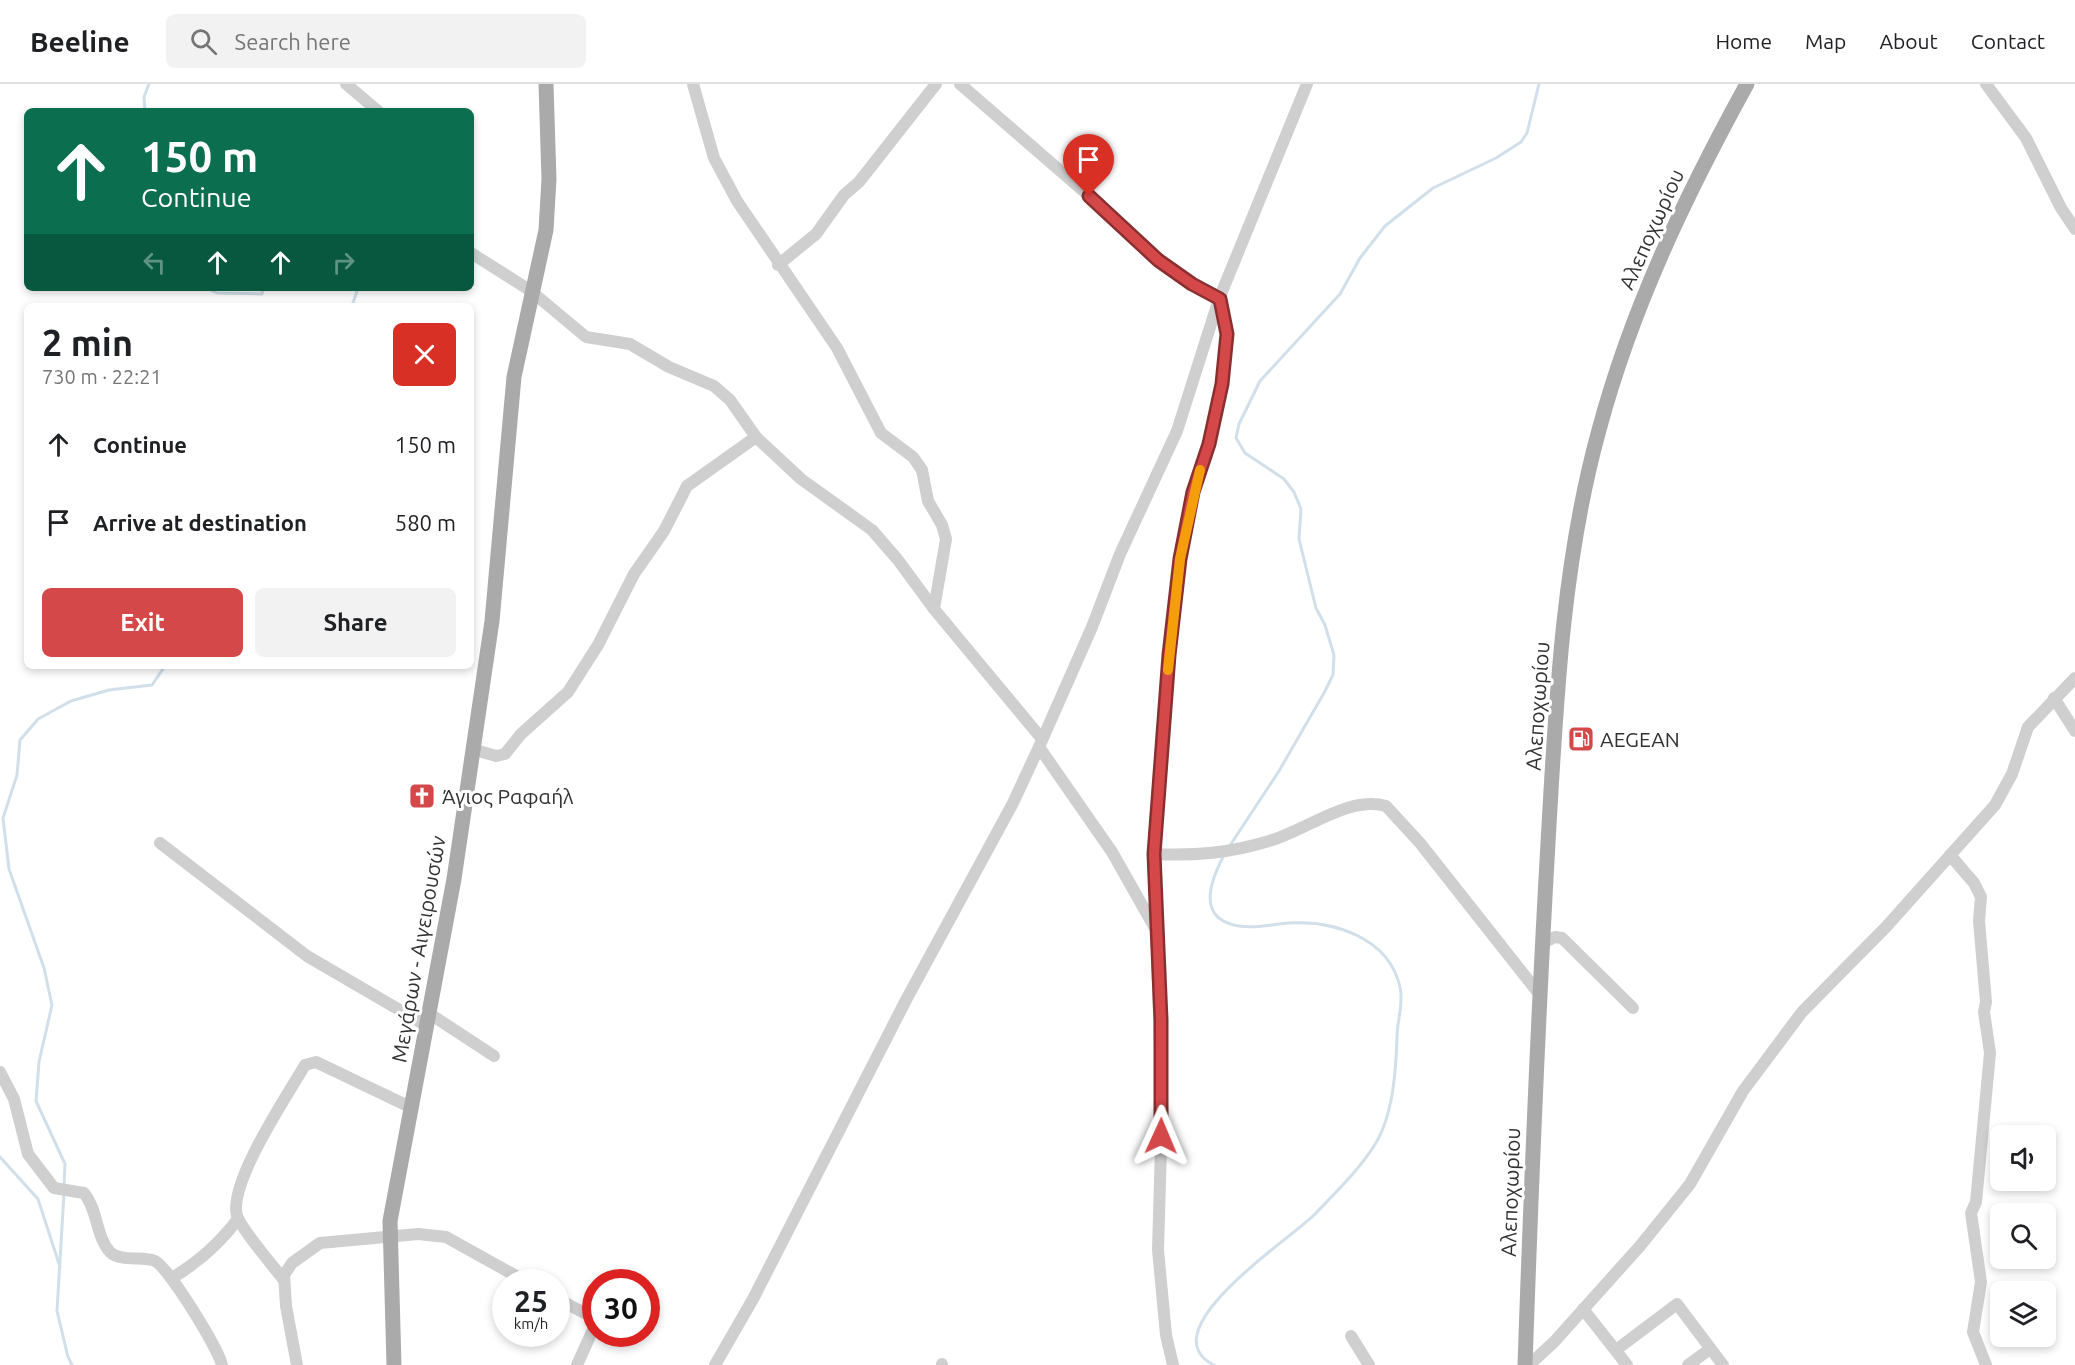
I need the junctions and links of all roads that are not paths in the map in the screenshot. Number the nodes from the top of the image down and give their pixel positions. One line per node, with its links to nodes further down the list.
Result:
1 (346, 84): 9 (street)
2 (546, 84): 13 (main road, Μεγάρων - Αιγειρουσών)
3 (693, 84): 12 (street)
4 (936, 84): 12 (street)
5 (960, 84): 14 (street)
6 (1307, 84): 14 (street)
7 (1747, 84): 26 (main road, Αλεποχωρίου)
8 (1986, 84): 10 (street)
9 (374, 108)
10 (2075, 229)
11 (474, 255): 13 (street)
12 (778, 265): 16 (street)
13 (531, 291): 15 (street); 21 (main road, Μεγάρων - Αιγειρουσών)
14 (1220, 299): 20 (street); 23 (street)
15 (756, 437): 16 (street); 21 (street)
16 (934, 609): 20 (street)
17 (2075, 678): 18 (street)
18 (2054, 698): 19 (street); 24 (street)
19 (2075, 730)
20 (1041, 743): 25 (street); 47 (street)
21 (472, 748): 29 (main road, Μεγάρων - Αιγειρουσών)
22 (160, 843): 29 (street)
23 (1154, 854): 25 (street); 27 (street)
24 (1950, 855): 38 (street); 54 (street)
25 (1156, 932): 48 (street)
26 (1543, 943): 27 (main road, Αλεποχωρίου); 28 (street)
27 (1539, 994): 50 (main road, Αλεποχωρίου)
28 (1633, 1008)
29 (429, 1020): 30 (street); 32 (main road, Μεγάρων - Αιγειρουσών)
30 (494, 1056)
31 (0, 1072): 36 (street)
32 (410, 1107): 33 (street); 34 (main road, Μεγάρων - Αιγειρουσών)
33 (238, 1219): 36 (street); 37 (street)
34 (391, 1237): 35 (street); 37 (street); 45 (main road, Μεγάρων - Αιγειρουσών)
35 (503, 1269)
36 (172, 1278): 43 (street)
37 (284, 1280): 44 (street)
38 (1583, 1309): 42 (street); 50 (street)
39 (1351, 1336): 49 (street)
40 (585, 1347): 46 (street)
41 (1710, 1349): 42 (street); 52 (street); 53 (street)
42 (1616, 1350): 51 (street)
43 (222, 1365)
44 (297, 1365)
45 (394, 1365)
46 (577, 1365)
47 (715, 1365)
48 (1173, 1365)
49 (1370, 1365)
50 (1527, 1365)
51 (1628, 1365)
52 (1688, 1365)
53 (1723, 1365)
54 (1986, 1365)

